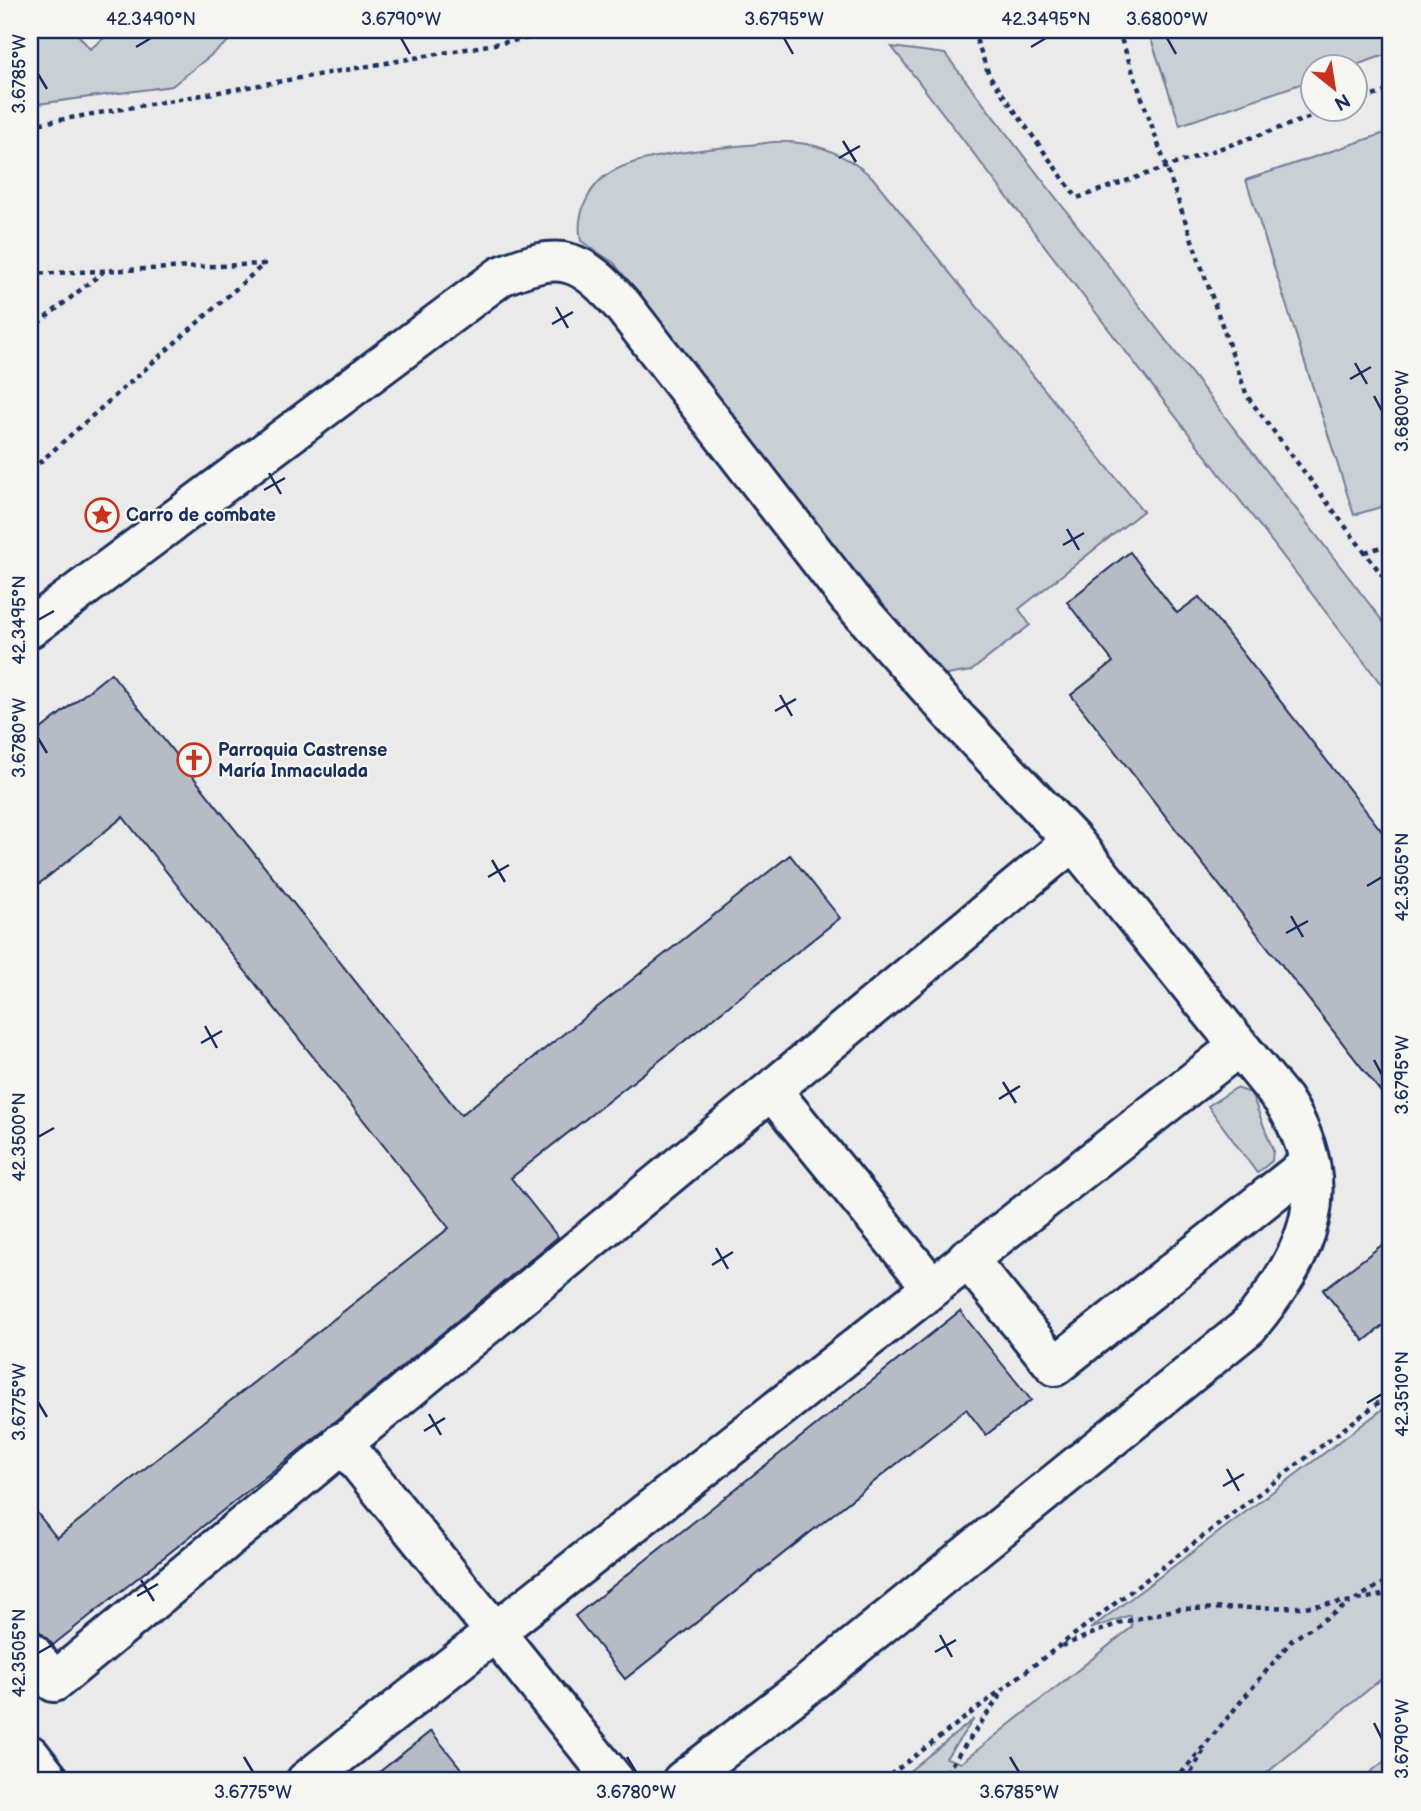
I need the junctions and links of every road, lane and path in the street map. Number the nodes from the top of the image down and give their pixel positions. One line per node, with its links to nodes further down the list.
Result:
1 (575, 30): 7 (path)
2 (973, 30): 8 (path)
3 (1118, 30): 8 (path)
4 (1391, 90): 5 (path)
5 (1368, 97)
6 (1298, 122): 8 (path)
7 (30, 125)
8 (1167, 167): 14 (path)
9 (105, 271): 10 (path); 11 (path); 12 (path)
10 (30, 274)
11 (30, 330)
12 (30, 471)
13 (1391, 544): 14 (path)
14 (1365, 552): 15 (path)
15 (1391, 587)
16 (30, 628): 17 (lane)
17 (1073, 841): 18 (lane); 19 (lane)
18 (1239, 1046): 20 (lane); 21 (lane)
19 (772, 1091): 22 (lane); 24 (lane)
20 (1310, 1163): 21 (lane); 38 (lane)
21 (967, 1258): 22 (lane)
22 (931, 1286): 28 (lane)
23 (1391, 1394): 29 (path)
24 (342, 1442): 28 (lane); 32 (lane)
25 (1391, 1578): 27 (path)
26 (1391, 1593): 27 (path)
27 (1353, 1601): 29 (path); 33 (path)
28 (494, 1630): 36 (lane); 37 (lane)
29 (1054, 1649): 31 (path)
30 (30, 1651): 32 (lane)
31 (1007, 1685): 39 (path); 40 (path)
32 (42, 1692)
33 (1209, 1740): 41 (path); 42 (path)
34 (30, 1755): 35 (lane)
35 (50, 1781)
36 (306, 1781)
37 (615, 1781)
38 (682, 1781)
39 (882, 1781)
40 (940, 1781)
41 (1175, 1781)
42 (1186, 1781)

